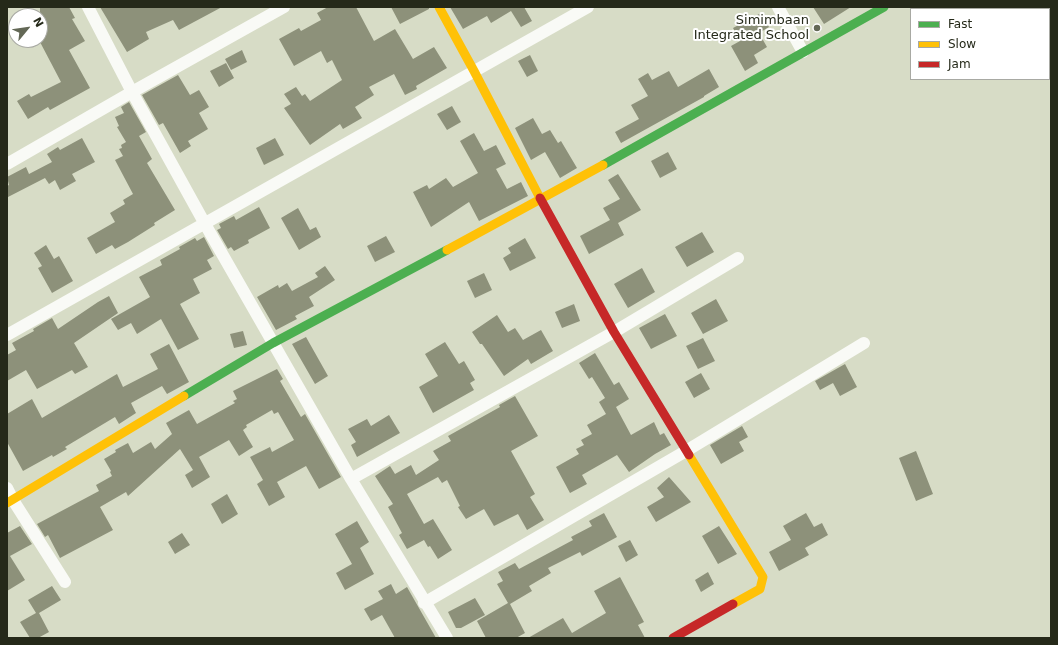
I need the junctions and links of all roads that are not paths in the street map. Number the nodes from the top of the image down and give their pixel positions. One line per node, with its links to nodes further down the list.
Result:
1 (88, 7): 9 (street)
2 (284, 7): 9 (street)
3 (439, 7): 8 (street)
4 (588, 7): 8 (street)
5 (778, 7): 7 (street)
6 (884, 7): 7 (street)
7 (802, 52): 11 (street)
8 (474, 71): 11 (street); 12 (street)
9 (132, 92): 10 (street); 12 (street)
10 (7, 164)
11 (541, 200): 14 (street); 16 (street)
12 (205, 224): 15 (street); 16 (street)
13 (738, 258): 14 (street)
14 (614, 332): 18 (street); 19 (street)
15 (7, 335)
16 (273, 343): 19 (street); 21 (street)
17 (864, 343): 18 (street)
18 (686, 451): 23 (street); 25 (street)
19 (351, 479): 23 (street)
20 (7, 488): 21 (street)
21 (10, 501): 22 (street)
22 (65, 582)
23 (424, 603): 24 (street)
24 (447, 638)
25 (673, 638)

